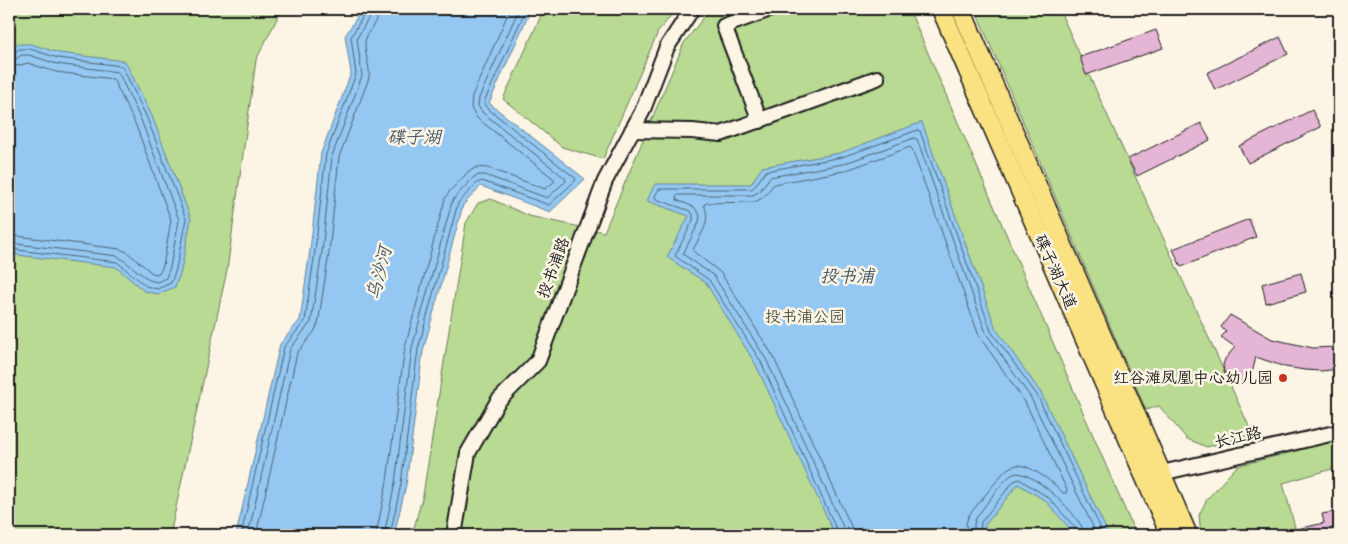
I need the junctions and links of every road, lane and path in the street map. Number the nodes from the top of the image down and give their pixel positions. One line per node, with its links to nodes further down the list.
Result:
1 (692, 9): 7 (street, 投书浦路)
2 (770, 9): 6 (street)
3 (941, 9): 9 (main road, 碟子湖大道)
4 (961, 9): 9 (main road, 碟子湖大道)
5 (877, 78): 6 (street)
6 (760, 121): 7 (street)
7 (632, 130): 10 (street, 投书浦路)
8 (1339, 432): 9 (street, 长江路)
9 (1153, 475): 11 (main road, 碟子湖大道); 12 (main road, 碟子湖大道)
10 (454, 535)
11 (1170, 535)
12 (1188, 535)

